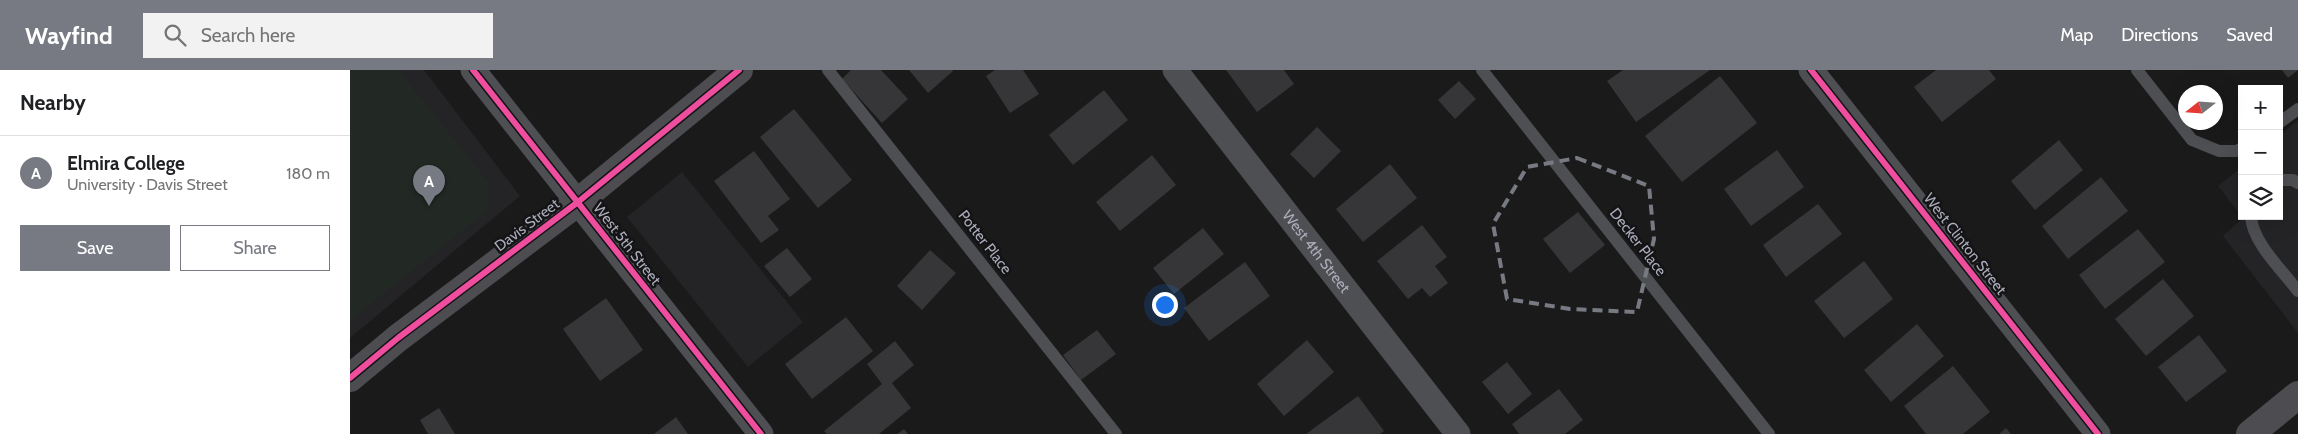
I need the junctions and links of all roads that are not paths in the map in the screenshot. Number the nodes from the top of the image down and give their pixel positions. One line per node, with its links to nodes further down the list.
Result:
1 (474, 70): 13 (street, West 5th Street)
2 (739, 70): 13 (street, Davis Street)
3 (828, 70): 19 (lane, Potter Place)
4 (1175, 70): 20 (street, West 4th Street)
5 (1482, 70): 21 (lane, Decker Place)
6 (1811, 70): 22 (street, West Clinton Street)
7 (2137, 70): 10 (lane)
8 (2298, 109): 9 (lane)
9 (2283, 120)
10 (2238, 150)
11 (2283, 180): 12 (lane)
12 (2298, 183)
13 (578, 202): 16 (street, Davis Street); 18 (street, West 5th Street)
14 (2251, 220): 15 (lane)
15 (2298, 291)
16 (350, 378)
17 (2298, 395): 23 (street)
18 (762, 434)
19 (1116, 434)
20 (1458, 434)
21 (1769, 434)
22 (2098, 434)
23 (2250, 434)

